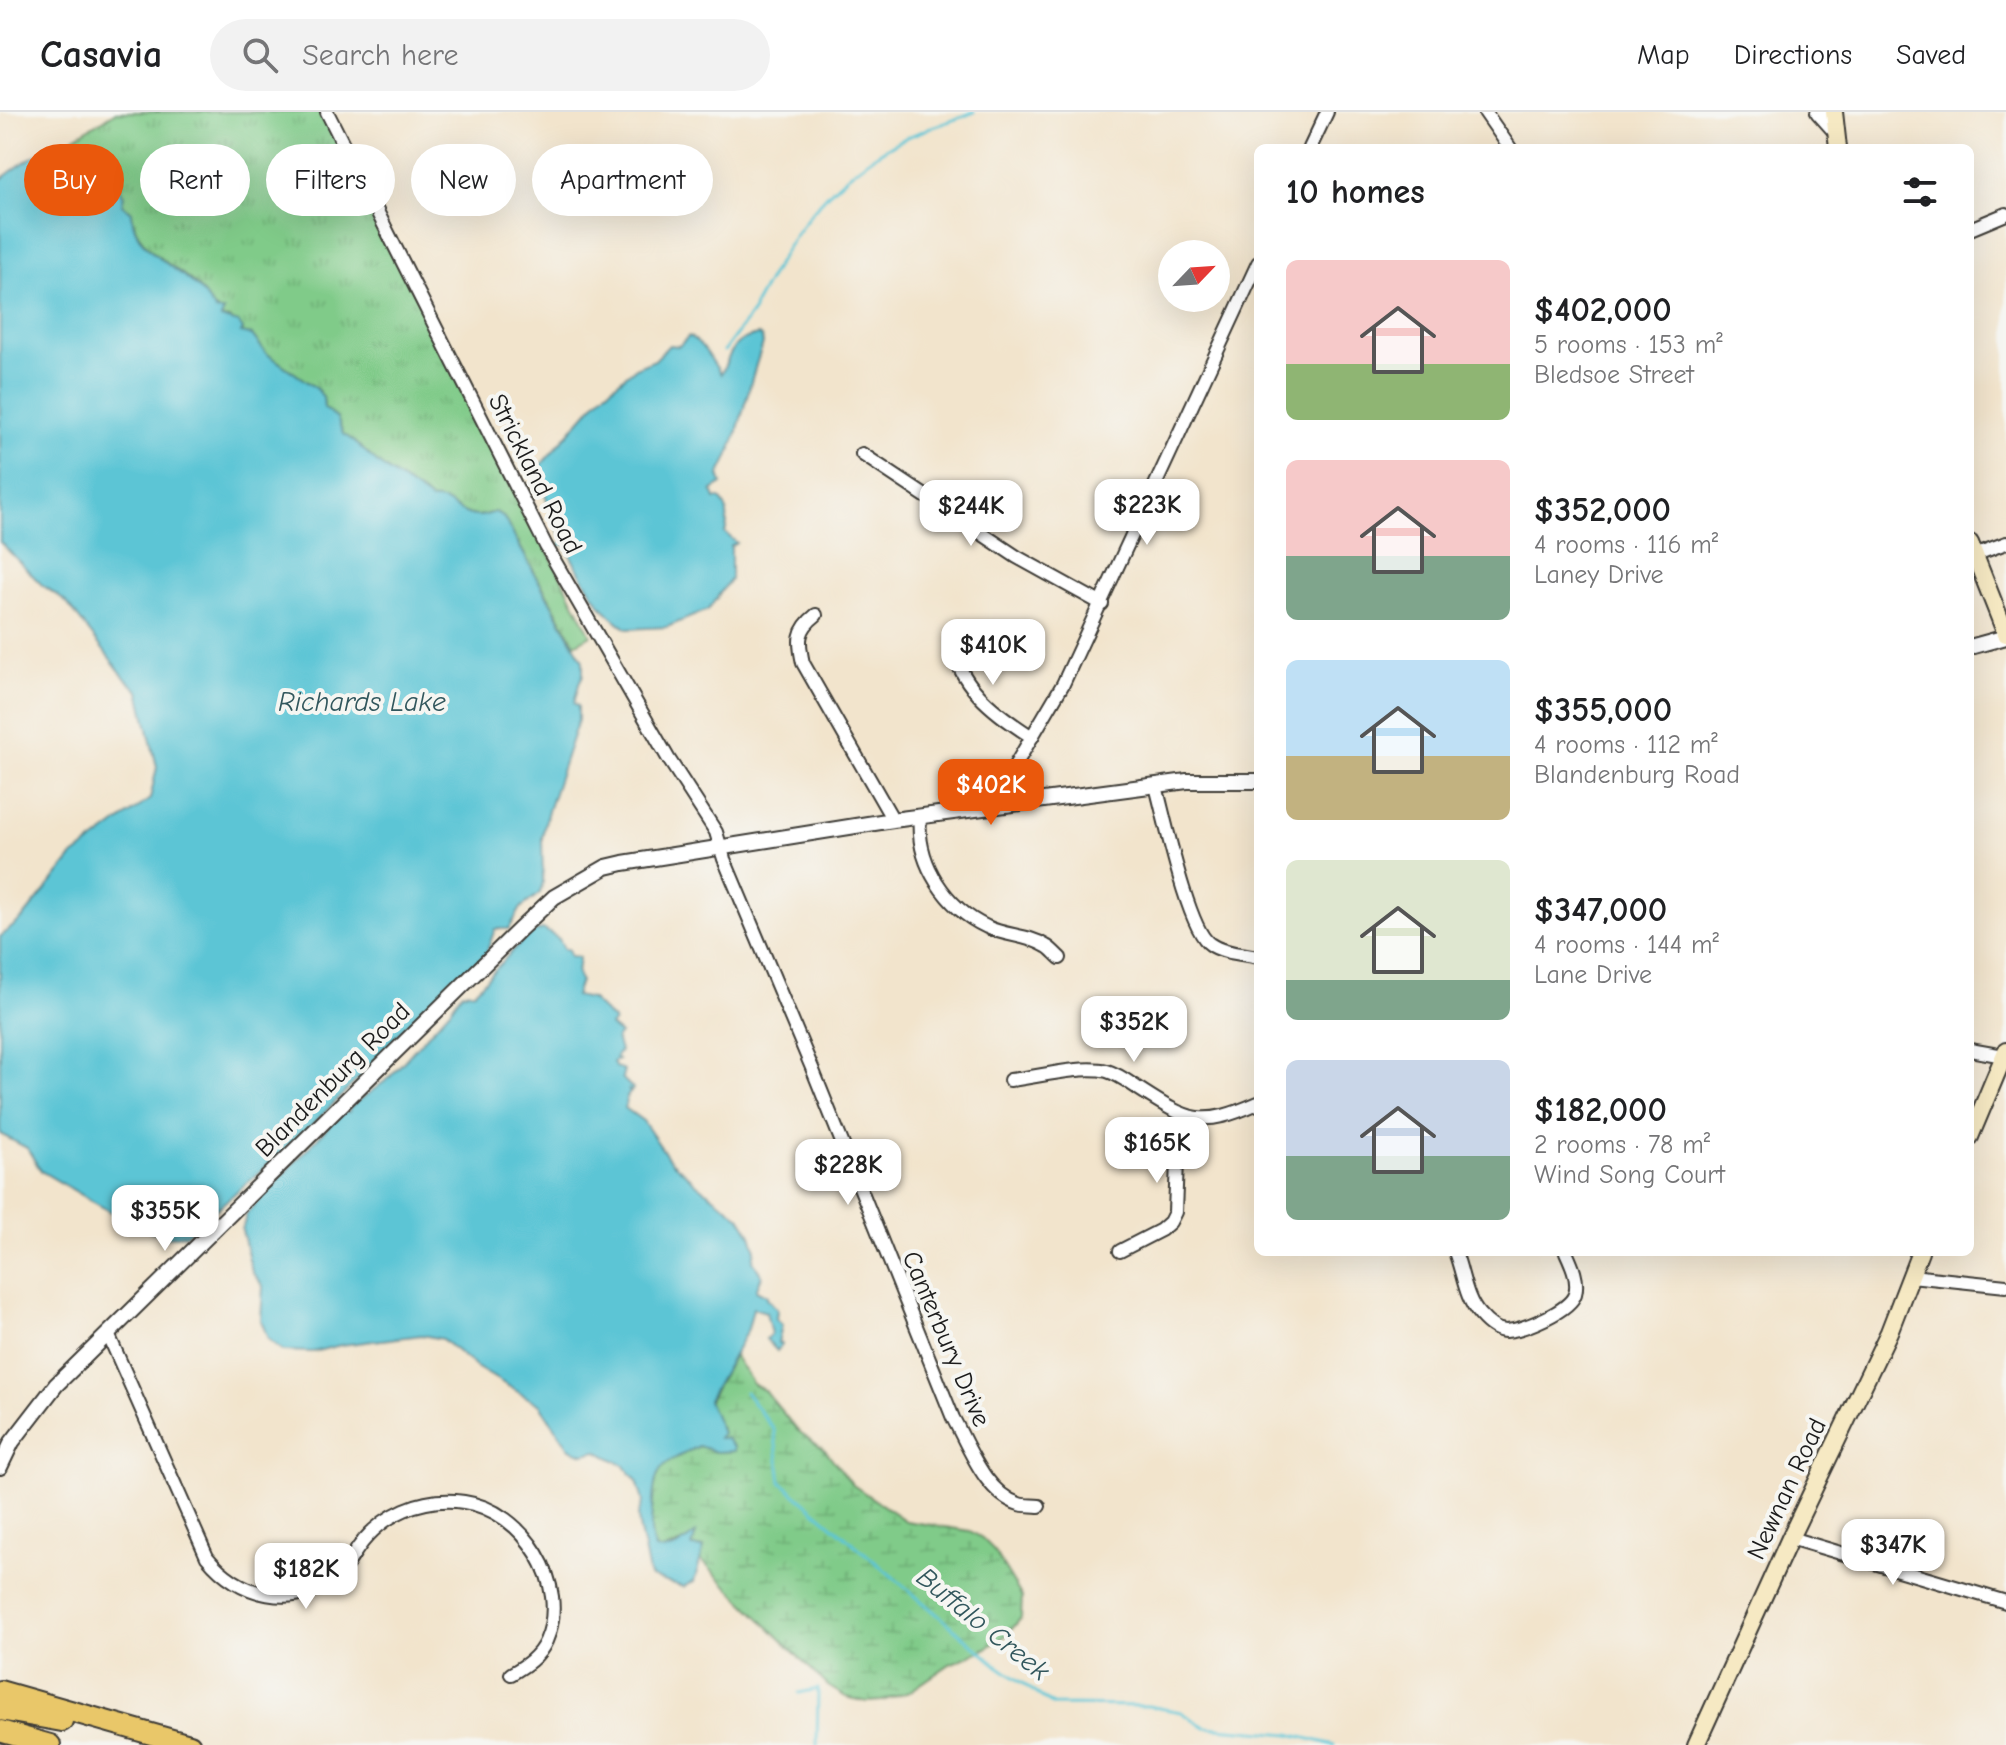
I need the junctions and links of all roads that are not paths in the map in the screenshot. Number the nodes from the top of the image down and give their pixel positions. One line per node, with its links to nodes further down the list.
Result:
1 (327, 112): 27 (street, Strickland Road)
2 (1327, 112): 7 (street)
3 (1485, 112): 8 (street)
4 (1818, 112): 6 (street)
5 (1834, 112): 6 (main road)
6 (1837, 140)
7 (1312, 144)
8 (1507, 144)
9 (2006, 214): 10 (street)
10 (1974, 227)
11 (1254, 272): 16 (street)
12 (862, 454): 16 (street)
13 (2006, 543): 14 (street)
14 (1974, 549)
15 (1974, 554): 19 (main road)
16 (1102, 604): 21 (street)
17 (816, 615): 26 (street)
18 (950, 636): 21 (street)
19 (2006, 636): 20 (street)
20 (1974, 646)
21 (1032, 737): 24 (street)
22 (1254, 781): 23 (street, Blandenburg Road)
23 (1156, 786): 24 (street, Blandenburg Road); 28 (street)
24 (990, 808): 25 (street, Blandenburg Road)
25 (920, 818): 26 (street, Blandenburg Road); 29 (street)
26 (893, 820): 27 (street, Blandenburg Road)
27 (721, 847): 42 (street, Blandenburg Road); 44 (street, Canterbury Drive)
28 (1254, 956)
29 (1060, 958)
30 (1974, 1050): 31 (street)
31 (2005, 1054): 35 (main road)
32 (1010, 1080): 34 (street)
33 (1254, 1105): 34 (street)
34 (1194, 1119): 36 (street)
35 (1974, 1128)
36 (1120, 1251)
37 (1456, 1256): 38 (street)
38 (1567, 1256)
39 (1918, 1256): 40 (main road, Newnan Road)
40 (1911, 1276): 41 (street); 45 (main road, Newnan Road)
41 (2006, 1286)
42 (108, 1334): 43 (street, Blandenburg Road); 47 (street)
43 (0, 1467)
44 (1039, 1506)
45 (1790, 1538): 46 (street); 54 (main road, Newnan Road)
46 (2006, 1602)
47 (511, 1674)
48 (0, 1691): 51 (highway)
49 (0, 1710): 51 (highway)
50 (0, 1731): 52 (highway)
51 (149, 1733): 53 (highway)
52 (50, 1745)
53 (190, 1745)
54 (1696, 1745)

